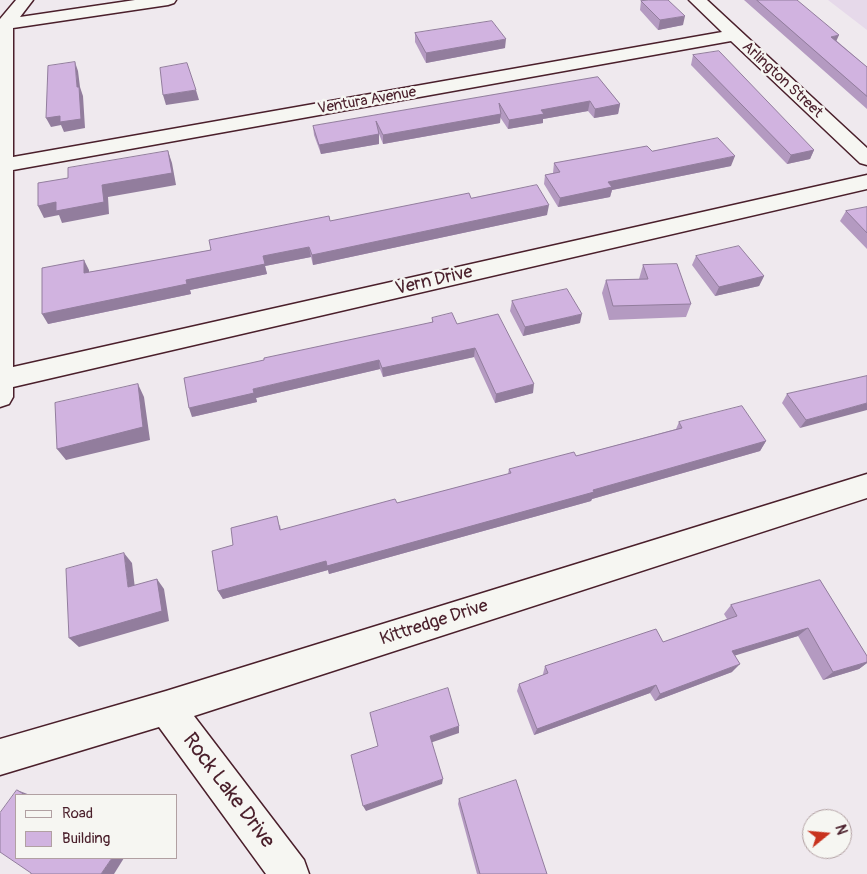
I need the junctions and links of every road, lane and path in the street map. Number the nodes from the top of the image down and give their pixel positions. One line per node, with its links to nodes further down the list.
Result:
1 (25, 0): 4 (street)
2 (168, 0): 4 (street)
3 (697, 0): 5 (street, Arlington Street)
4 (2, 24): 7 (street)
5 (735, 35): 6 (street, Arlington Street); 7 (street, Ventura Avenue)
6 (867, 159)
7 (2, 166): 9 (street)
8 (867, 182): 9 (street, Vern Drive)
9 (1, 380): 10 (street)
10 (0, 398)
11 (867, 486): 12 (street, Kittredge Drive)
12 (166, 708): 13 (street, Kittredge Drive); 14 (street, Rock Lake Drive)
13 (0, 756)
14 (290, 874)

